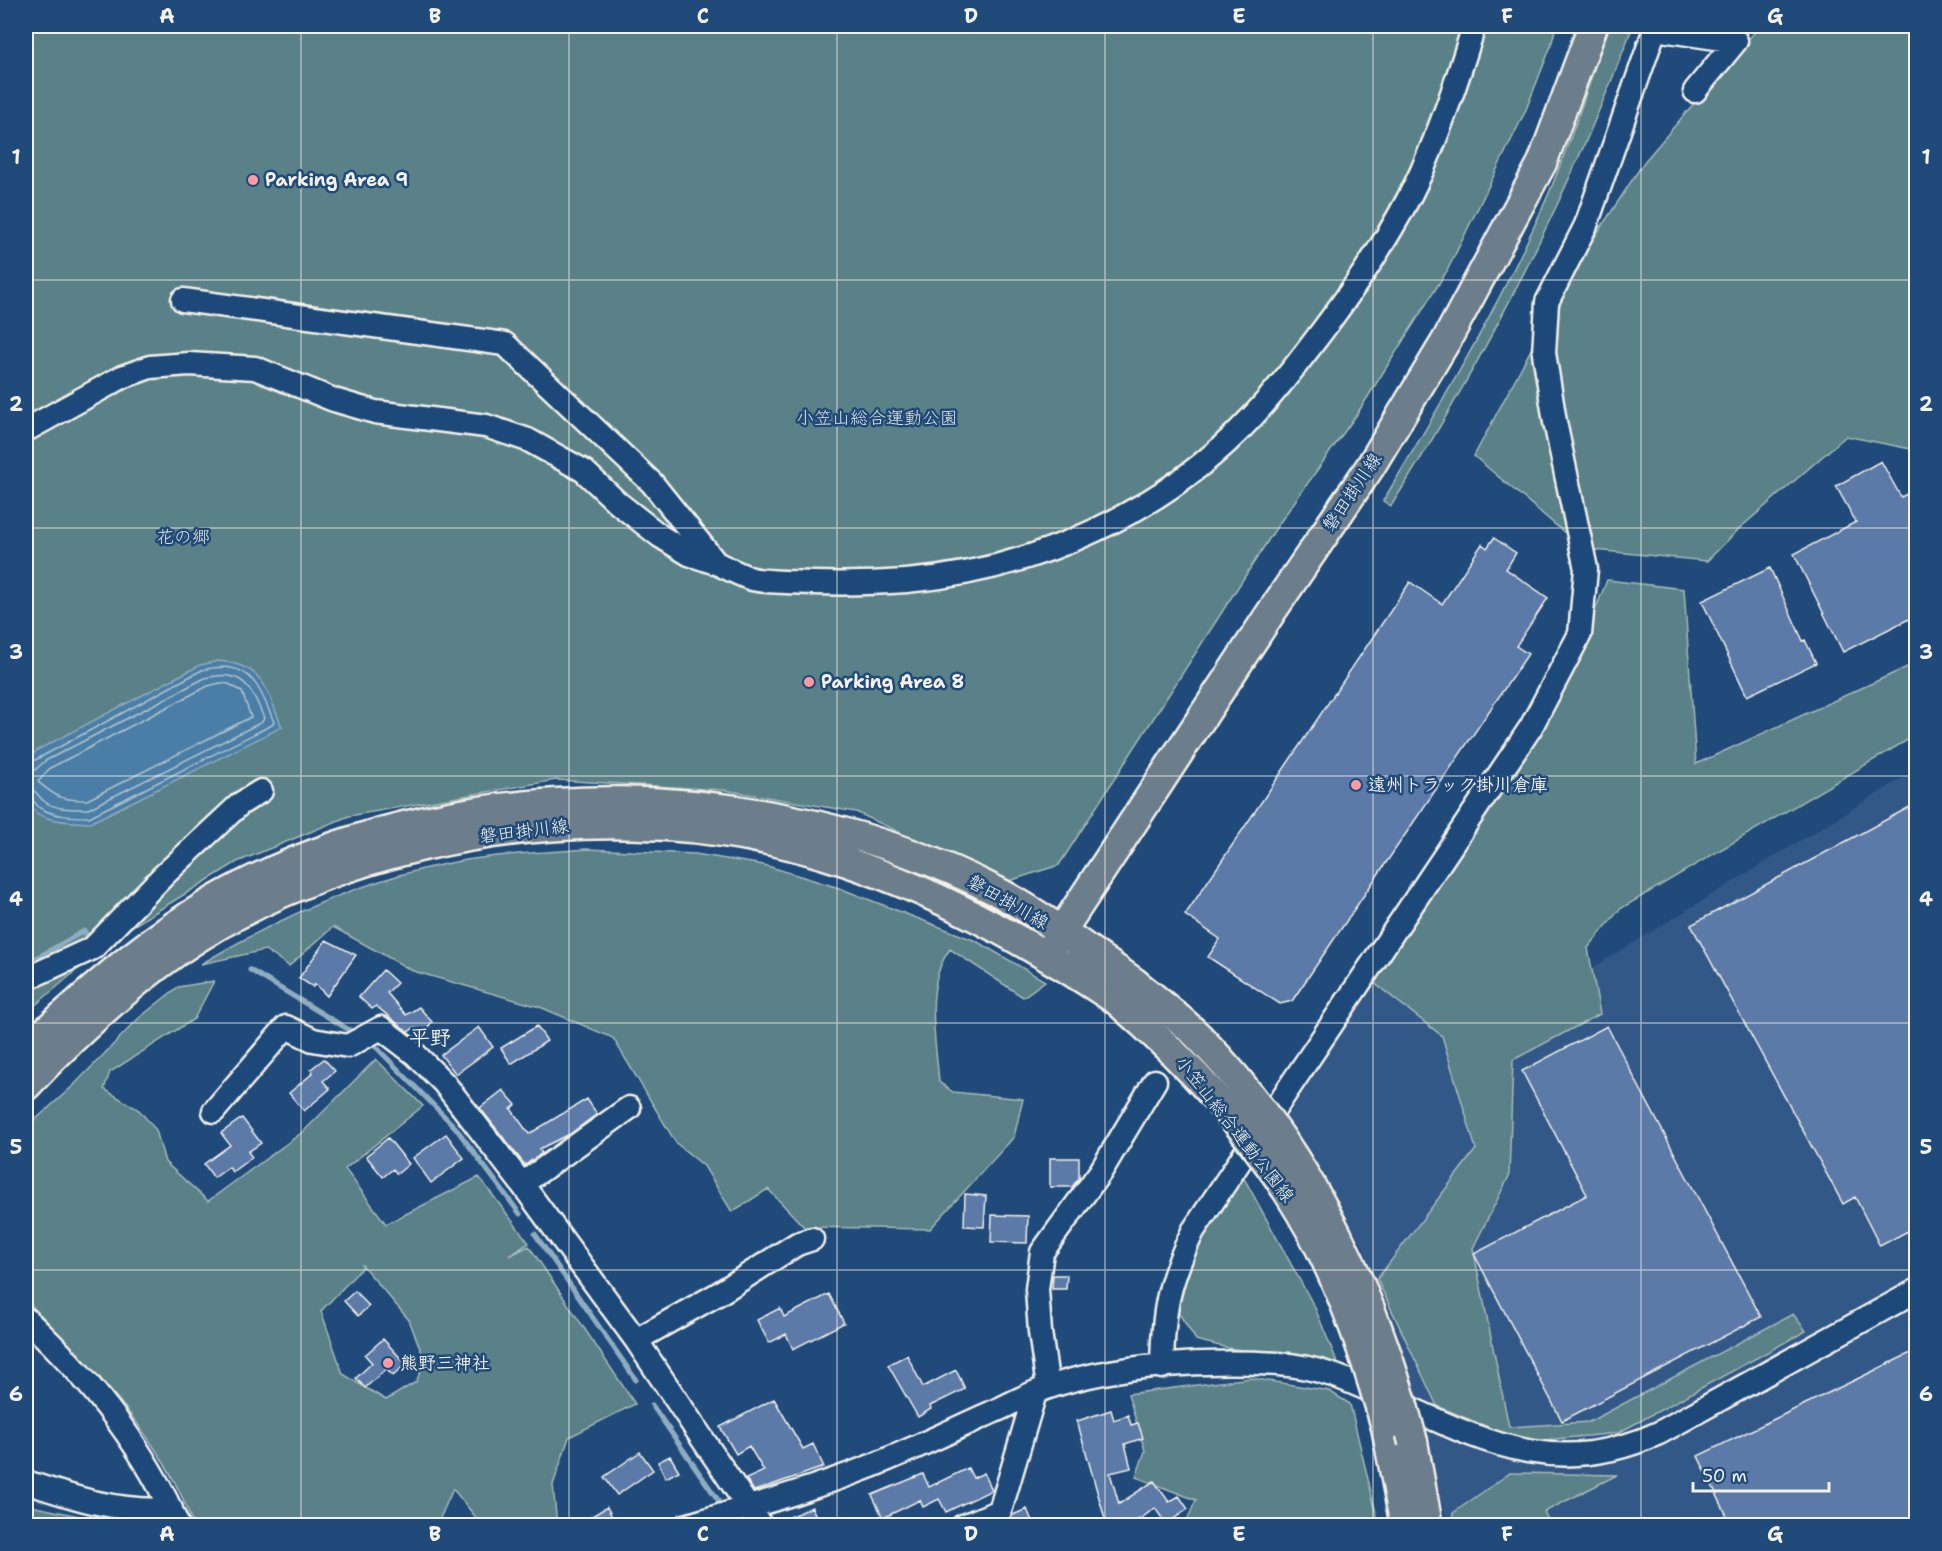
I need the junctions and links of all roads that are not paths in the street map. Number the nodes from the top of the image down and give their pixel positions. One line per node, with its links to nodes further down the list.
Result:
1 (1474, 26): 7 (street)
2 (1593, 26): 9 (main road, 磐田掛川線)
3 (1656, 27): 4 (street); 22 (street)
4 (1695, 91)
5 (183, 300): 7 (street)
6 (26, 430): 7 (street)
7 (716, 563)
8 (261, 791): 10 (street)
9 (1054, 943): 11 (main road, 小笠山総合運動公園線); 12 (main road, 磐田掛川線); 14 (main road, 磐田掛川線)
10 (26, 979)
11 (1125, 991): 30 (main road, 小笠山総合運動公園線, bridge); 31 (main road, 小笠山総合運動公園線, bridge)
12 (26, 1049)
13 (1155, 1081): 23 (street)
14 (26, 1086)
15 (629, 1108): 17 (street)
16 (214, 1111): 17 (street)
17 (522, 1184): 21 (street)
18 (812, 1239): 21 (street)
19 (1917, 1291): 22 (street)
20 (26, 1319): 26 (street)
21 (636, 1340): 25 (street)
22 (1162, 1367): 23 (street)
23 (1041, 1390): 25 (street); 27 (street)
24 (26, 1482): 26 (street)
25 (756, 1516): 28 (street)
26 (175, 1517)
27 (1004, 1518): 29 (street)
28 (685, 1526)
29 (963, 1526)
30 (1405, 1526)
31 (1428, 1526)

